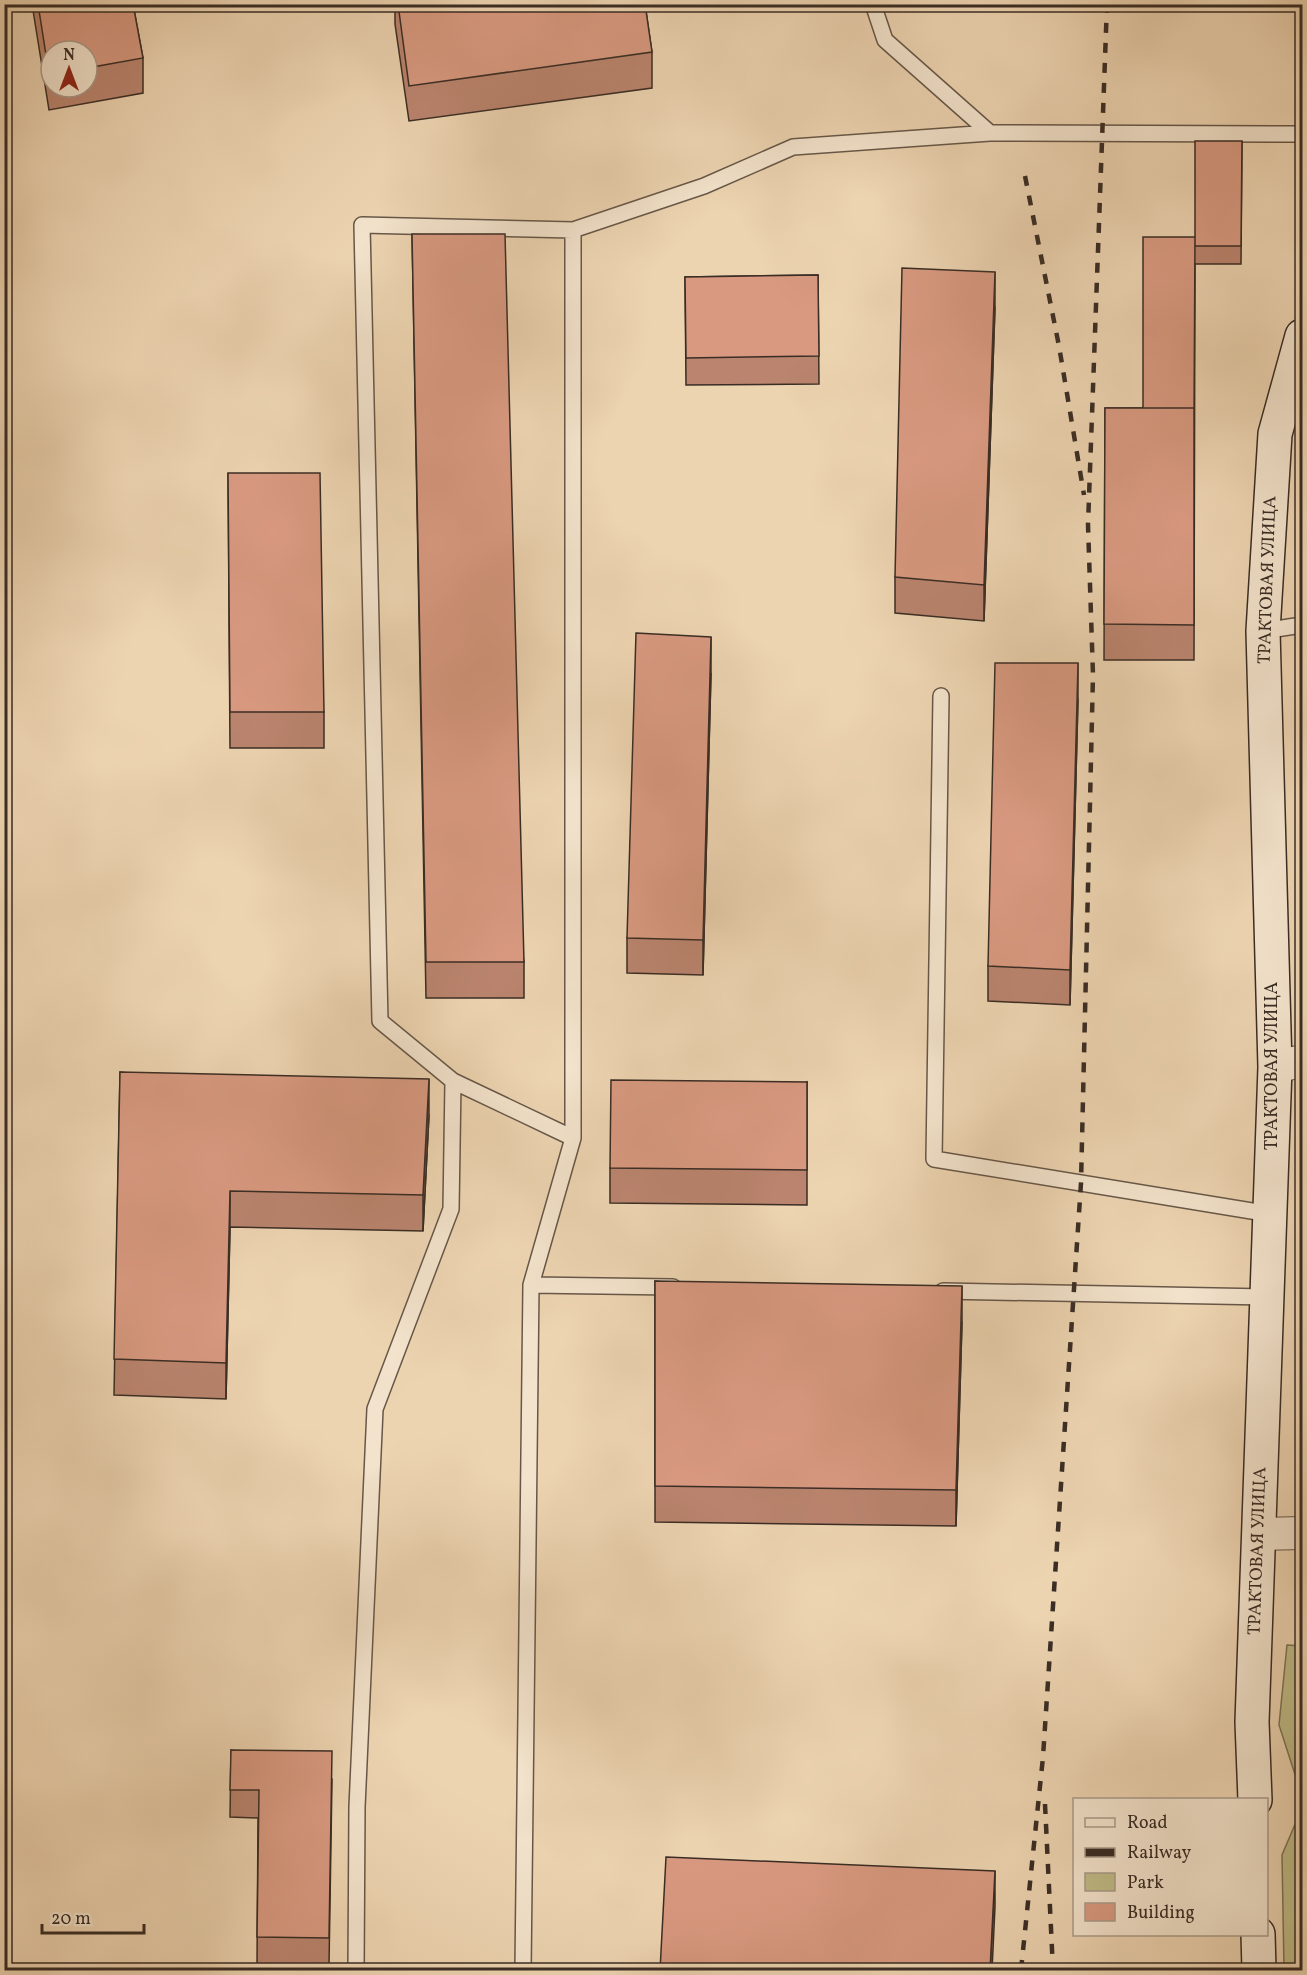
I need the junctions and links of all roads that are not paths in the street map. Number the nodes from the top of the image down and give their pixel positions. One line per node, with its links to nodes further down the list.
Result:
1 (873, 4): 2 (lane)
2 (990, 133): 3 (lane); 4 (lane)
3 (1302, 134)
4 (573, 230): 10 (lane); 11 (lane)
5 (1302, 336): 7 (main road, ТРАКТОВАЯ УЛИЦА)
6 (1302, 625): 7 (lane)
7 (1263, 631): 9 (main road, ТРАКТОВАЯ УЛИЦА)
8 (941, 696): 12 (lane)
9 (1289, 1064): 12 (main road, ТРАКТОВАЯ УЛИЦА)
10 (453, 1081): 11 (lane); 21 (lane)
11 (573, 1138): 13 (lane)
12 (1270, 1214): 16 (main road, ТРАКТОВАЯ УЛИЦА)
13 (531, 1285): 14 (lane); 22 (lane)
14 (685, 1287)
15 (932, 1291): 16 (lane)
16 (1267, 1297): 18 (main road, ТРАКТОВАЯ УЛИЦА)
17 (1302, 1533): 18 (street)
18 (1259, 1534): 19 (main road, ТРАКТОВАЯ УЛИЦА)
19 (1255, 1798)
20 (1258, 1936): 23 (main road)
21 (356, 1971)
22 (523, 1971)
23 (1259, 1971)

